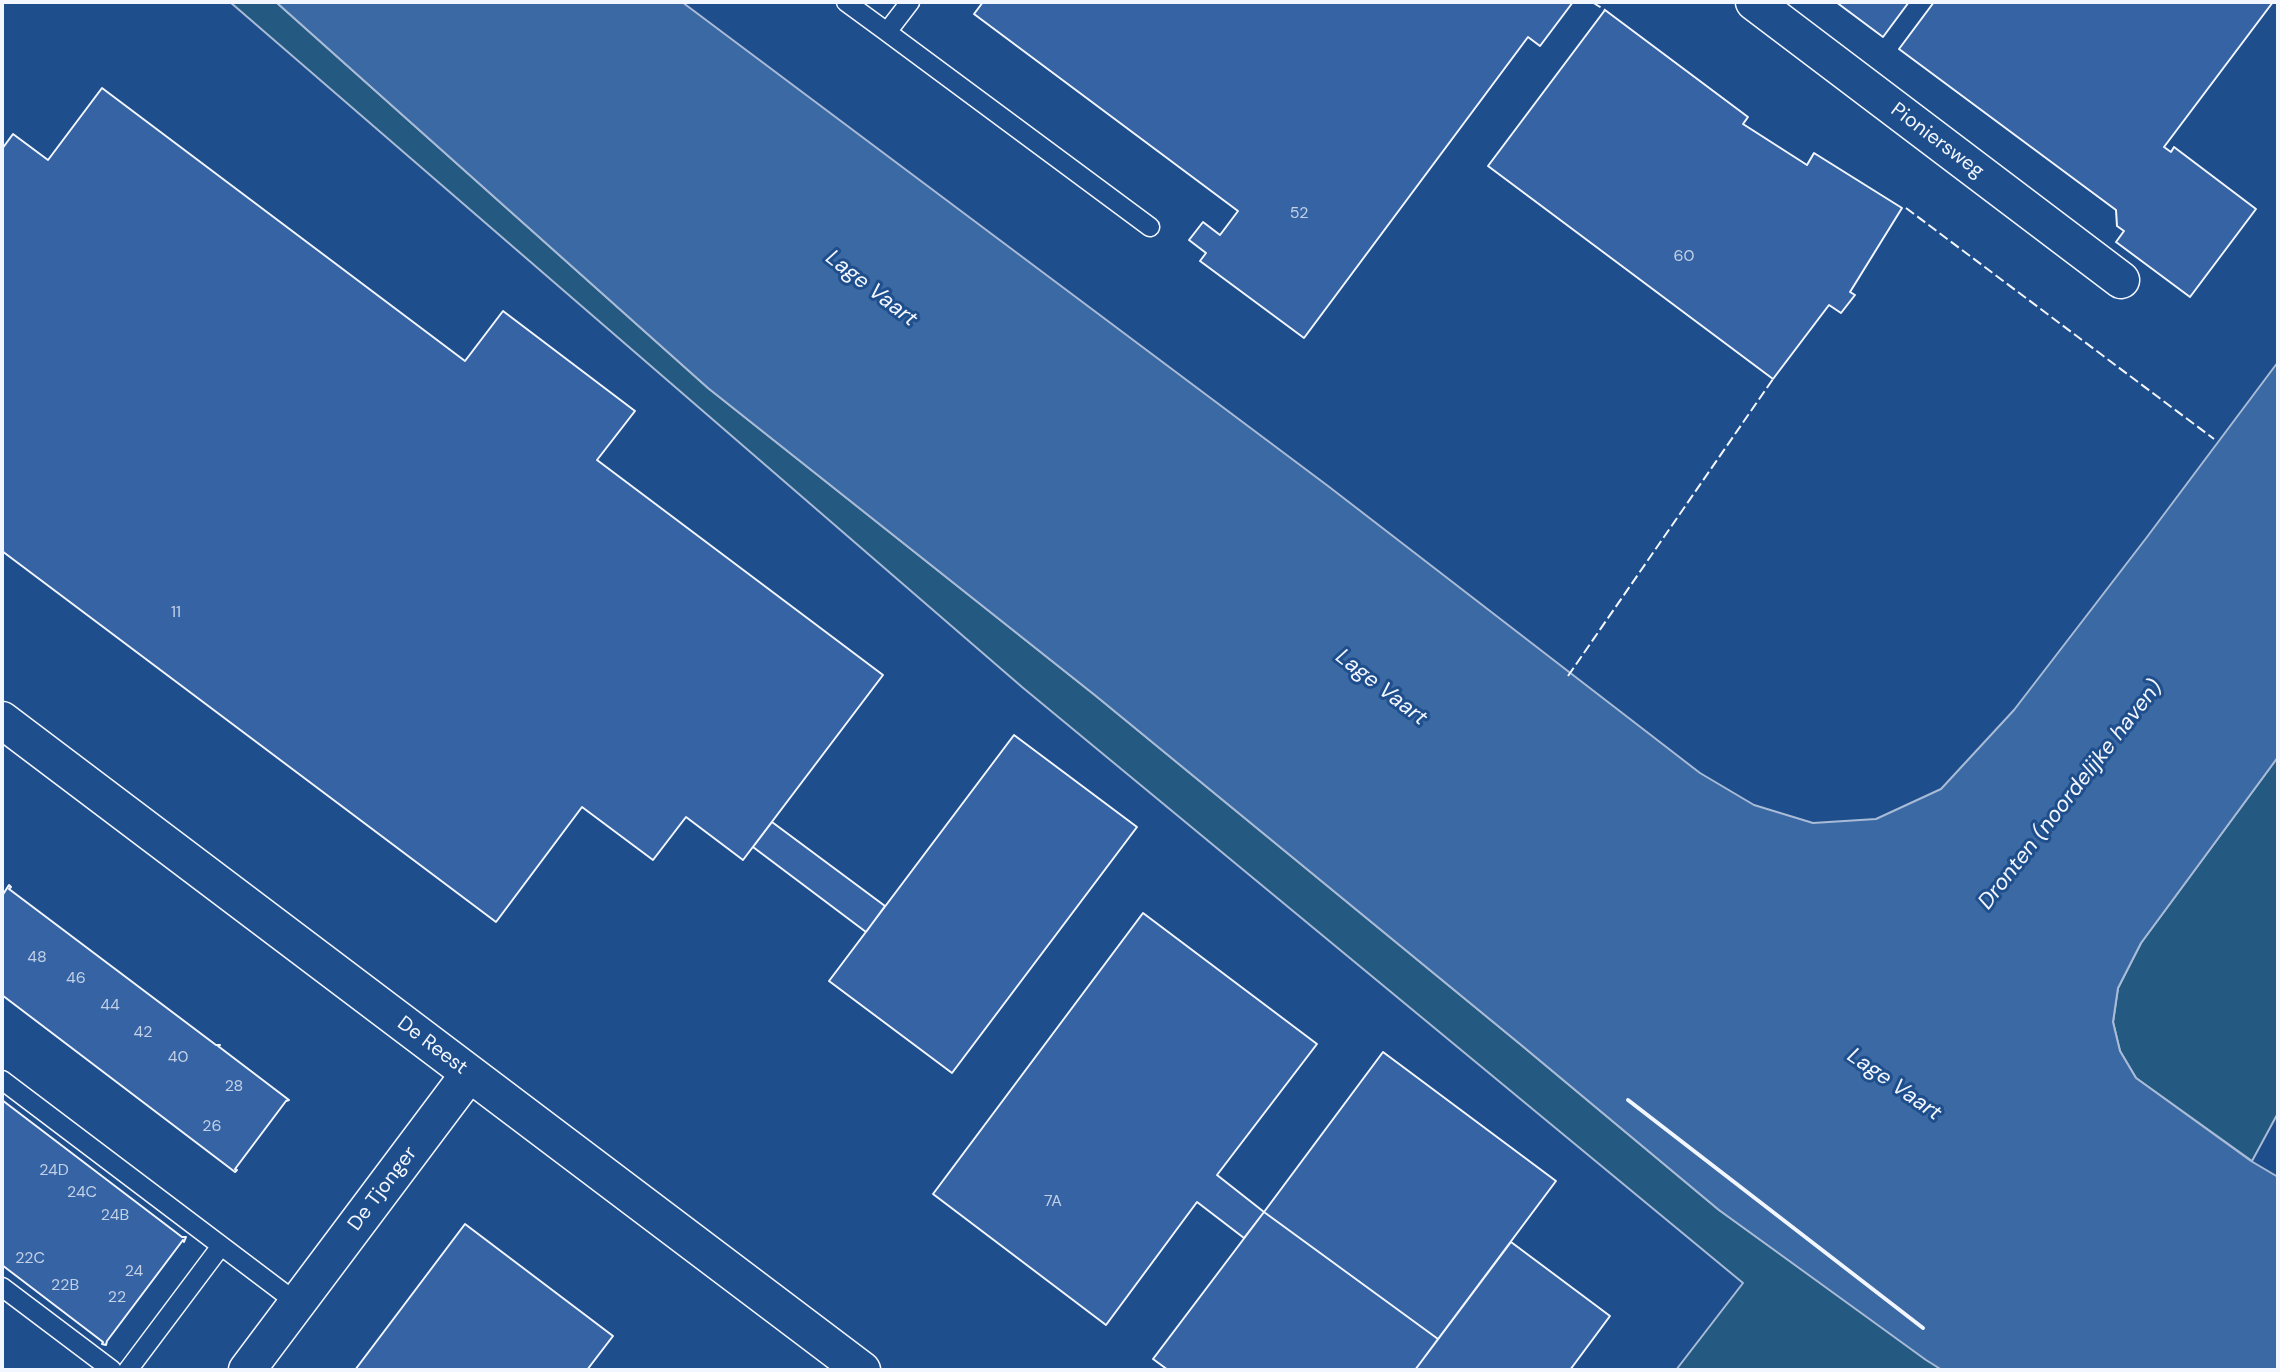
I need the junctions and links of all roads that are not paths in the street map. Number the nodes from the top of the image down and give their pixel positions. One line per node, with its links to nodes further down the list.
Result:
1 (846, 2): 4 (lane)
2 (910, 2): 4 (lane)
3 (1754, 2): 6 (street, Pioniersweg)
4 (887, 32): 5 (lane)
5 (1150, 227)
6 (2121, 280)
7 (2, 720): 8 (street, De Reest)
8 (469, 1074): 12 (street, De Tjonger); 16 (street, De Reest)
9 (2, 1080): 10 (lane)
10 (221, 1246): 12 (lane); 14 (lane)
11 (2, 1287): 13 (lane)
12 (297, 1303): 15 (street, De Tjonger)
13 (112, 1370)
14 (128, 1370)
15 (247, 1370)
16 (862, 1370)

